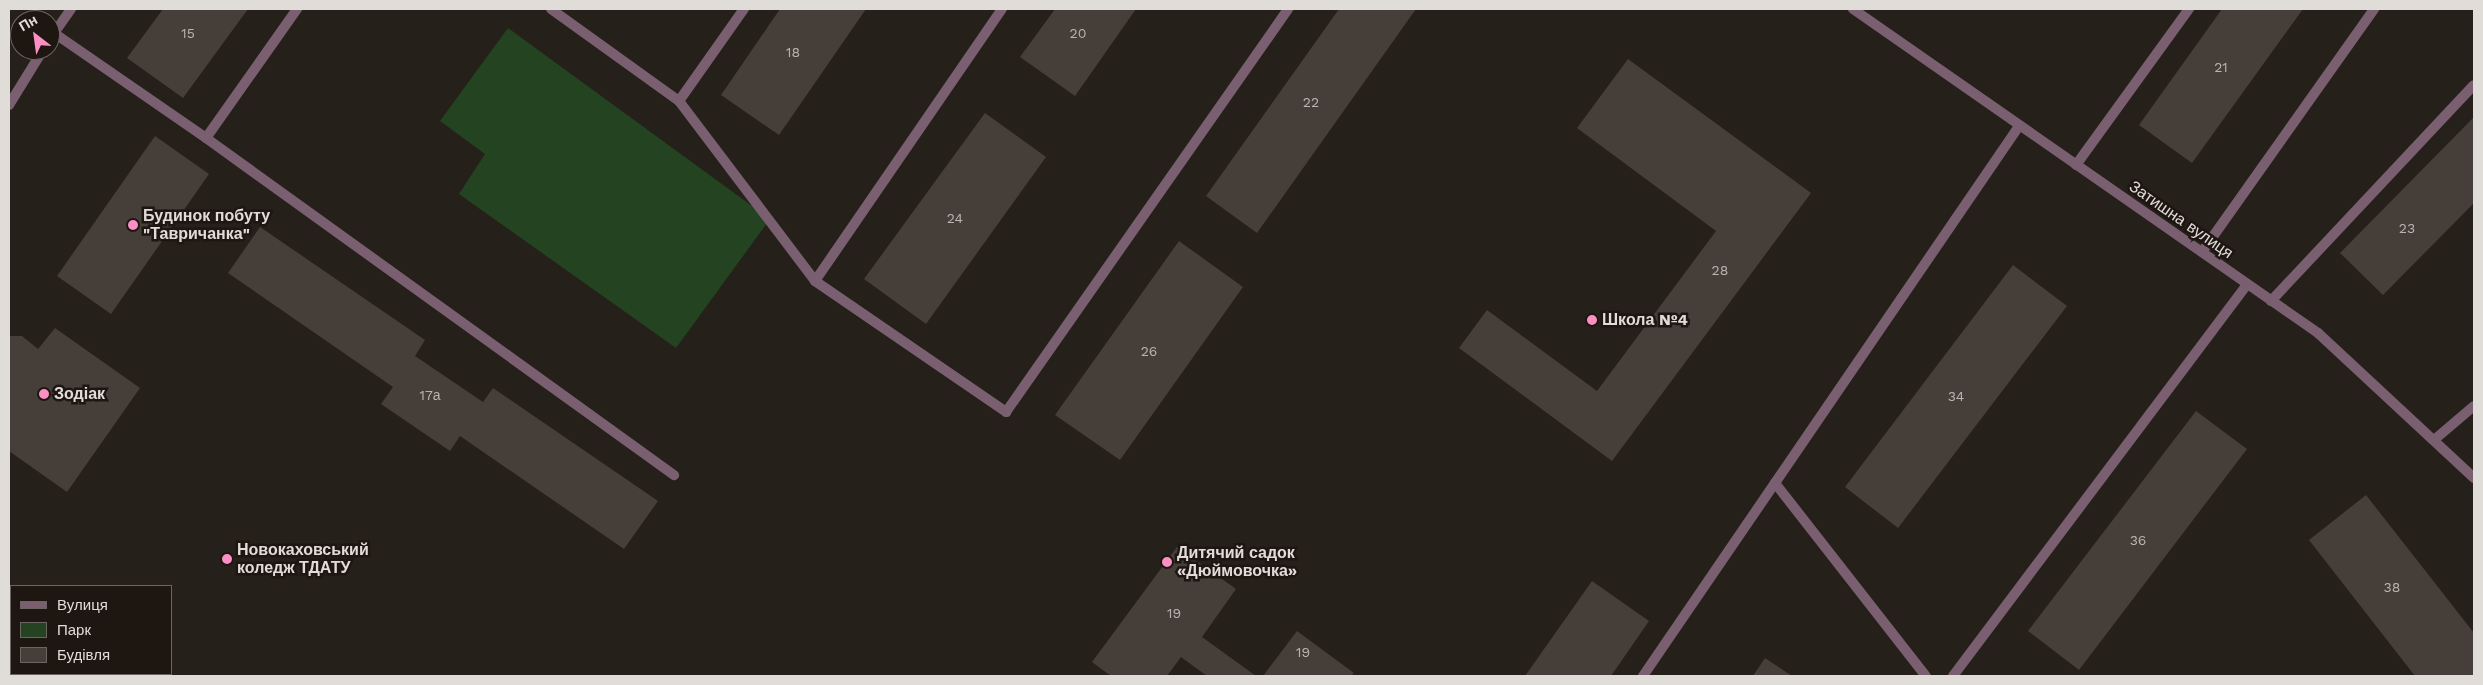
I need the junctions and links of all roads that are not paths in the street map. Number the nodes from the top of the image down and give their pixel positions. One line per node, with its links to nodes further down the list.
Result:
1 (72, 9): 10 (street)
2 (297, 9): 17 (street)
3 (551, 9): 14 (street)
4 (744, 9): 14 (street)
5 (1002, 9): 20 (street)
6 (1288, 9): 20 (street)
7 (1853, 9): 16 (street, Затишна вулиця)
8 (2189, 9): 18 (street)
9 (2374, 9): 19 (street)
10 (60, 25)
11 (60, 41): 17 (street)
12 (37, 60): 15 (street)
13 (2474, 84): 22 (street)
14 (679, 101): 20 (street)
15 (9, 105)
16 (2019, 126): 18 (street, Затишна вулиця); 27 (street)
17 (206, 138): 25 (street)
18 (2076, 165): 19 (street, Затишна вулиця)
19 (2202, 252): 21 (street, Затишна вулиця)
20 (815, 280)
21 (2247, 284): 22 (street, Затишна вулиця); 30 (street)
22 (2271, 301): 24 (street, Затишна вулиця)
23 (2474, 406): 24 (street)
24 (2434, 440): 26 (street, Затишна вулиця)
25 (674, 475)
26 (2474, 478)
27 (1775, 483): 28 (street); 29 (street)
28 (1643, 676)
29 (1926, 676)
30 (1953, 676)

